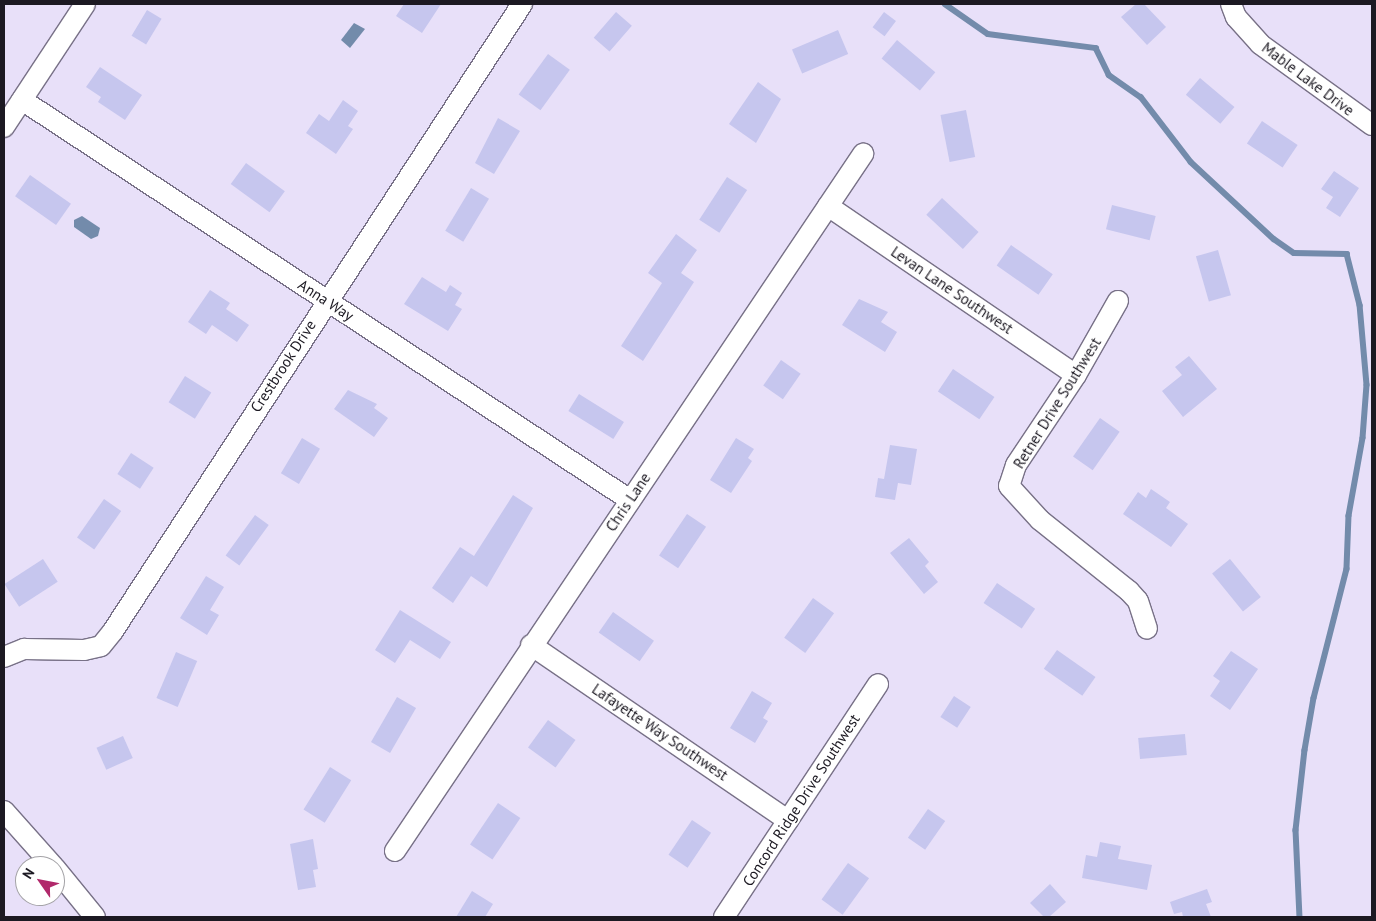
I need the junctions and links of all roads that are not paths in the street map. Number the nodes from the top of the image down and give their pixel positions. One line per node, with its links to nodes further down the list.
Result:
1 (85, 4): 4 (street)
2 (522, 4): 9 (street, Crestbrook Drive)
3 (1231, 4): 5 (street, Mable Lake Drive)
4 (22, 100): 6 (street); 9 (street, Anna Way)
5 (1372, 125)
6 (4, 127)
7 (863, 154): 8 (street, Chris Lane)
8 (828, 206): 11 (street, Levan Lane Southwest); 12 (street, Chris Lane)
9 (326, 300): 12 (street, Anna Way); 15 (street, Crestbrook Drive)
10 (1118, 301): 11 (street, Retner Drive Southwest)
11 (1076, 375): 13 (street, Retner Drive Southwest)
12 (630, 500): 14 (street, Chris Lane)
13 (1147, 630)
14 (531, 645): 18 (street, Lafayette Way Southwest); 19 (street, Chris Lane)
15 (4, 657)
16 (878, 684): 18 (street, Concord Ridge Drive Southwest)
17 (4, 811): 20 (street)
18 (788, 820): 23 (street, Concord Ridge Drive Southwest)
19 (395, 851)
20 (44, 856)
21 (65, 880): 22 (street)
22 (95, 917)
23 (724, 917)

